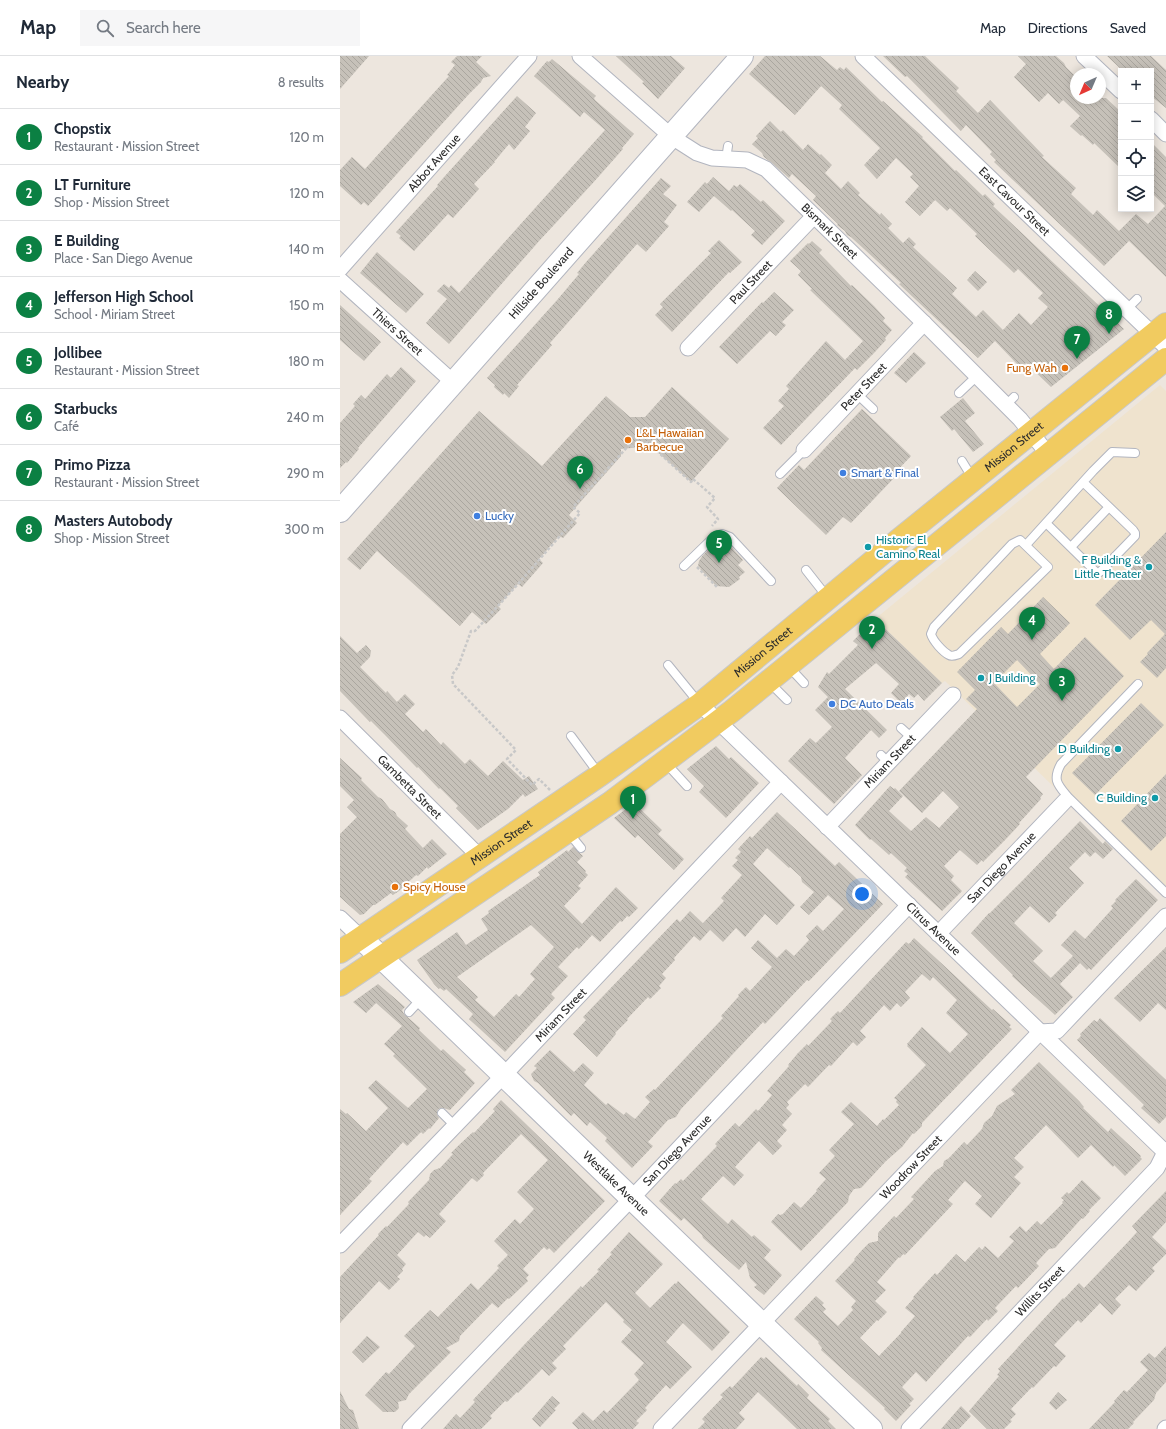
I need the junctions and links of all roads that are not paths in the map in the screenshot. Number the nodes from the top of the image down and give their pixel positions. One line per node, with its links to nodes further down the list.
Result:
1 (529, 56): 11 (street, Abbot Avenue)
2 (580, 56): 9 (street, Bismark Street)
3 (742, 56): 9 (street, Hillside Boulevard)
4 (864, 56): 14 (street, East Cavour Street)
5 (1084, 56): 6 (street)
6 (1118, 88)
7 (1154, 123): 8 (street)
8 (1166, 134)
9 (672, 137): 10 (street, Bismark Street); 18 (street, Hillside Boulevard)
10 (814, 216): 13 (street, Bismark Street); 15 (street, Paul Street)
11 (340, 269)
12 (340, 280): 18 (street, Thiers Street)
13 (924, 323): 17 (street, Bismark Street); 20 (street, Peter Street)
14 (1162, 335): 22 (main road, Mission Street)
15 (688, 348)
16 (1166, 359): 25 (main road)
17 (977, 376): 19 (lane); 22 (street, Bismark Street)
18 (458, 382): 31 (street, Hillside Boulevard)
19 (959, 393)
20 (857, 394): 21 (lane); 23 (street, Peter Street)
21 (873, 409)
22 (1032, 433): 25 (street, Bismark Street); 28 (main road, Mission Street)
23 (804, 450): 27 (lane)
24 (1135, 453): 29 (lane)
25 (1048, 454): 40 (main road)
26 (962, 461): 28 (lane)
27 (780, 474)
28 (974, 480): 38 (main road, Mission Street)
29 (1082, 482): 30 (lane); 32 (lane)
30 (1109, 507): 34 (lane); 34 (lane)
31 (340, 511)
32 (1046, 523): 33 (lane); 34 (lane)
33 (1026, 545): 33 (lane)
34 (1071, 547)
35 (684, 566): 37 (lane)
36 (806, 570): 38 (lane)
37 (772, 581)
38 (828, 598): 46 (main road, Mission Street)
39 (668, 665): 46 (lane)
40 (788, 666): 41 (main road); 42 (lane)
41 (769, 682): 45 (lane); 48 (main road)
42 (804, 683)
43 (1138, 684): 54 (lane)
44 (953, 695): 55 (street, Miriam Street)
45 (787, 700)
46 (700, 704): 48 (street, Citrus Avenue); 51 (main road, Mission Street)
47 (340, 718): 56 (street, Gambetta Street)
48 (717, 722): 50 (main road); 52 (street, Citrus Avenue)
49 (571, 736): 51 (lane)
50 (664, 762): 53 (lane); 64 (main road)
51 (600, 775): 56 (main road, Mission Street)
52 (781, 782): 55 (street, Citrus Avenue); 67 (street, Miriam Street)
53 (687, 786)
54 (1066, 799): 57 (lane); 61 (street, San Diego Avenue)
55 (827, 827): 58 (street, Citrus Avenue)
56 (480, 857): 62 (main road, Mission Street)
57 (1166, 893)
58 (909, 906): 61 (street, Citrus Avenue); 71 (street, San Diego Avenue)
59 (1166, 916): 66 (street)
60 (340, 918): 62 (street)
61 (938, 934): 66 (street, Citrus Avenue)
62 (361, 938): 63 (main road, Mission Street); 64 (street, Westlake Avenue)
63 (340, 952)
64 (380, 957): 65 (main road); 67 (street, Westlake Avenue)
65 (340, 985)
66 (1040, 1032): 70 (street, Citrus Avenue); 73 (street, Woodrow Street)
67 (503, 1076): 69 (street, Miriam Street); 71 (street, Westlake Avenue)
68 (442, 1113): 69 (lane)
69 (455, 1126): 72 (street, Miriam Street)
70 (1166, 1152): 77 (street, Willits Street)
71 (631, 1199): 73 (street, Westlake Avenue); 74 (street, San Diego Avenue)
72 (340, 1246)
73 (762, 1324): 75 (street, Woodrow Street); 76 (street, Westlake Avenue)
74 (410, 1429)
75 (661, 1429)
76 (871, 1429)
77 (909, 1429)

